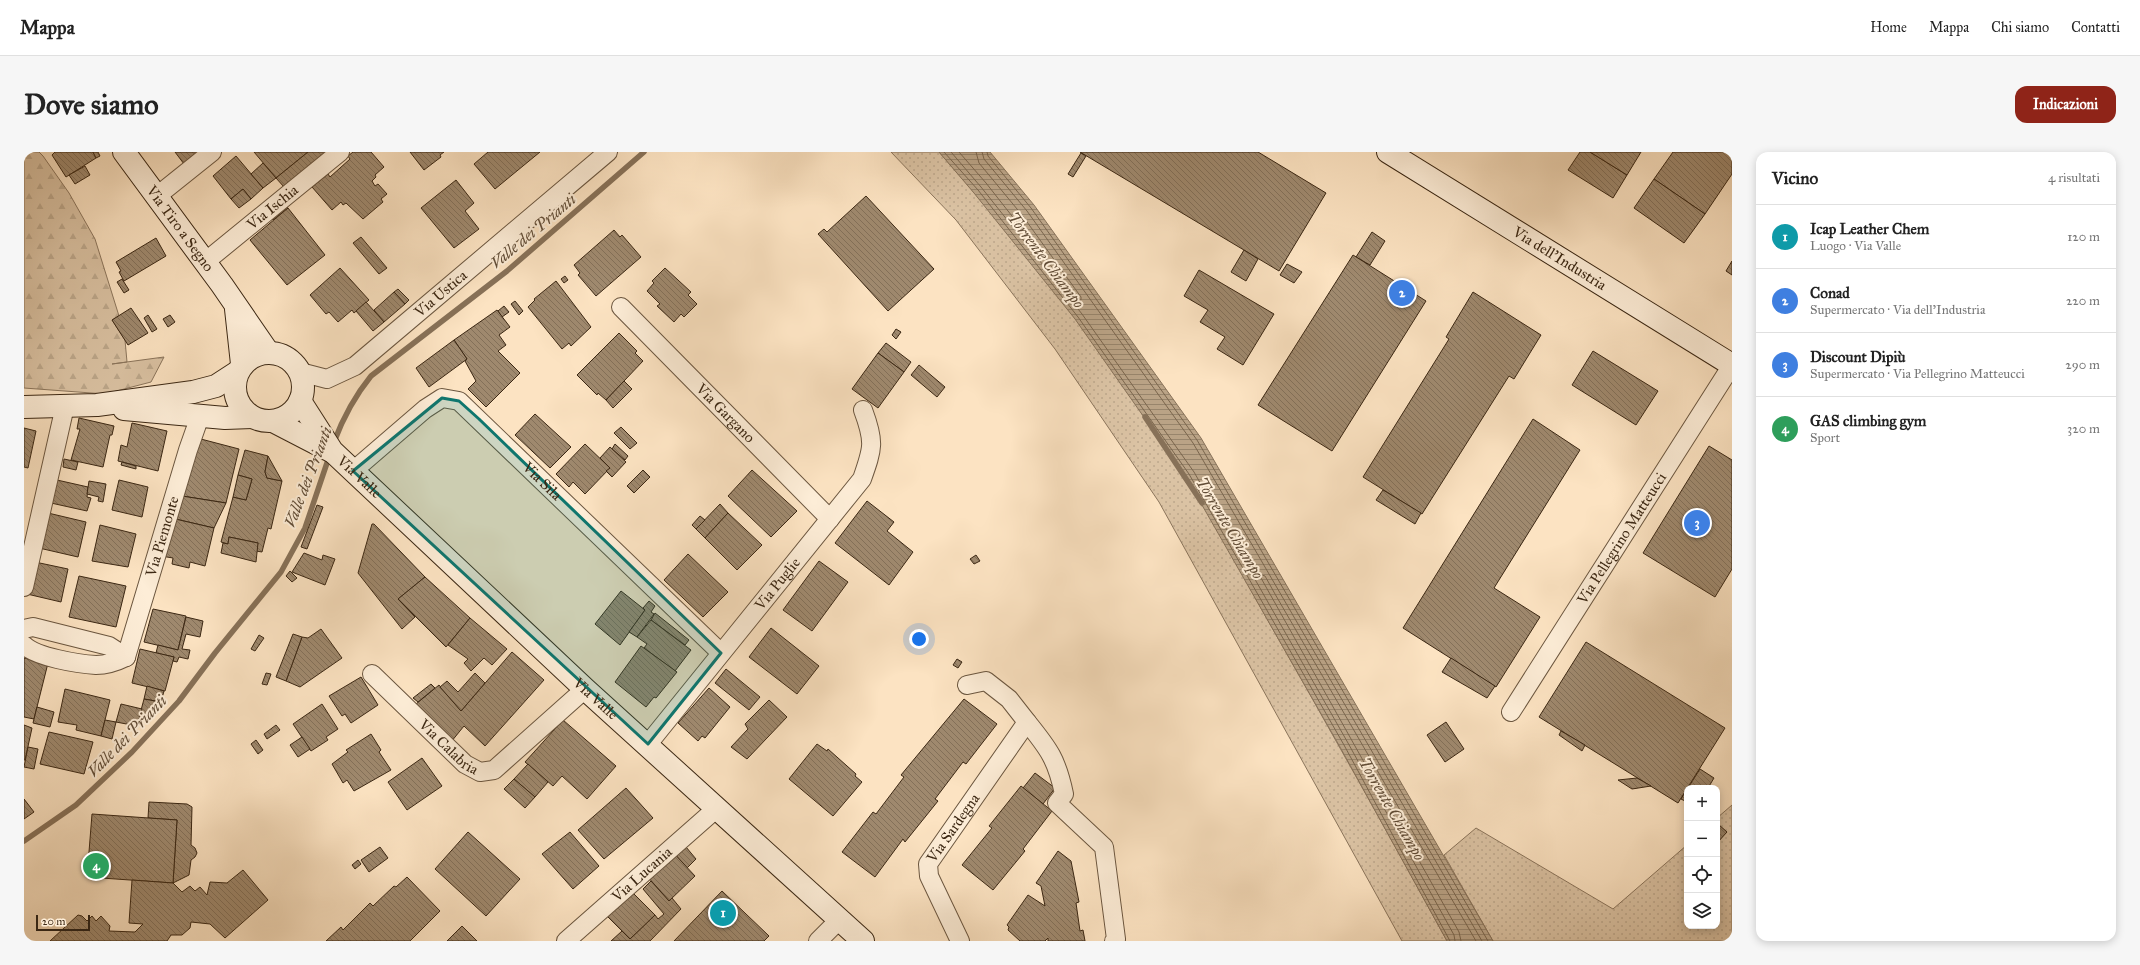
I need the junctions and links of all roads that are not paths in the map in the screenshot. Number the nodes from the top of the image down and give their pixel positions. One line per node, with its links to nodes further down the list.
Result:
1 (124, 152): 6 (main road, Via Tiro a Segno)
2 (212, 152): 6 (street)
3 (340, 152): 7 (street, Via Ischia)
4 (608, 152): 13 (street, Via Ustica)
5 (1388, 152): 11 (main road, Via dell'Industria)
6 (157, 196): 7 (main road, Via Tiro a Segno)
7 (205, 262): 8 (main road, Via Tiro a Segno)
8 (236, 306): 10 (main road, Via Tiro a Segno); 12 (main road, Via Tiro a Segno)
9 (621, 307): 24 (street, Via Gargano)
10 (268, 352): 12 (main road); 13 (main road)
11 (1732, 365): 33 (street, Via Pellegrino Matteucci)
12 (239, 369): 15 (main road); 20 (main road)
13 (300, 372): 14 (main road)
14 (300, 401): 21 (main road); 22 (main road, Via Valle)
15 (97, 405): 17 (main road); 19 (main road, Via Valle)
16 (24, 406): 17 (main road)
17 (65, 406): 25 (street)
18 (863, 410): 24 (street, Via Puglie)
19 (200, 416): 20 (main road, Via Valle); 29 (street, Via Piemonte)
20 (252, 417): 21 (main road, Via Valle)
21 (273, 421): 22 (main road, Via Valle)
22 (332, 451): 23 (main road, Via Valle)
23 (353, 471): 28 (street, Via Sila); 32 (main road, Via Valle)
24 (830, 519): 28 (street, Via Puglie)
25 (24, 588)
26 (24, 629): 29 (street)
27 (24, 645): 29 (street)
28 (721, 653): 35 (street, Via Puglie)
29 (126, 657)
30 (372, 674): 32 (street, Via Calabria)
31 (967, 685): 34 (street)
32 (585, 689): 35 (main road, Via Valle)
33 (1511, 712)
34 (1027, 722): 41 (street, Via Sardegna); 42 (street)
35 (648, 744): 36 (main road, Via Valle)
36 (717, 808): 37 (main road, Via Valle); 38 (street, Via Lucania)
37 (839, 920): 39 (street); 40 (main road, Via Valle)
38 (571, 940)
39 (818, 941)
40 (863, 941)
41 (960, 941)
42 (1114, 941)

